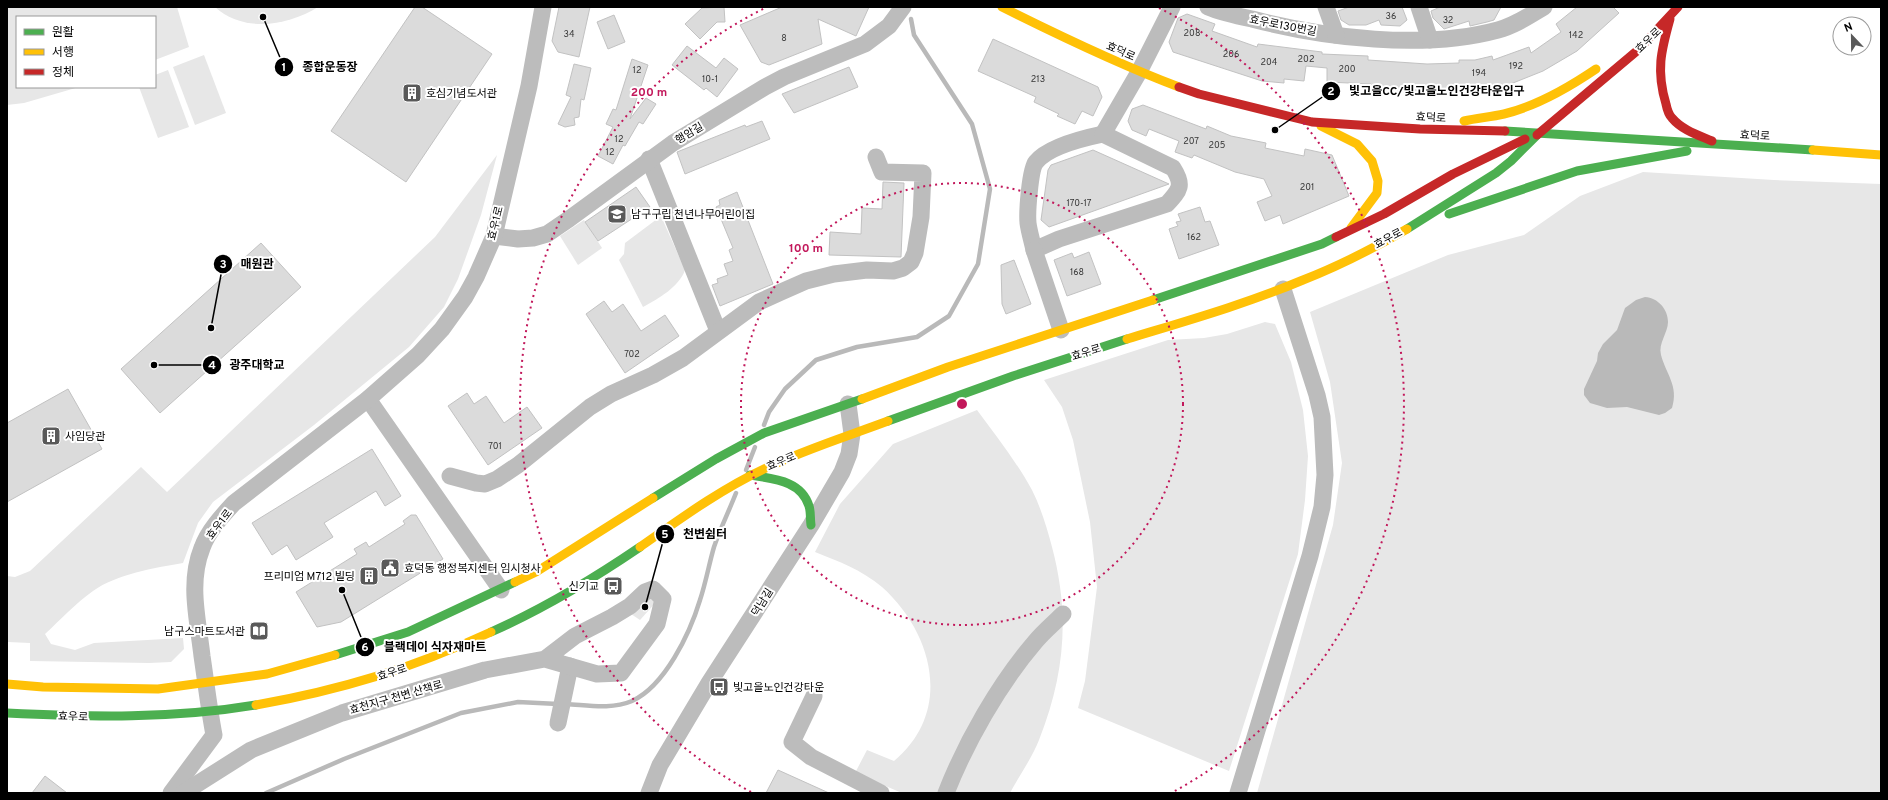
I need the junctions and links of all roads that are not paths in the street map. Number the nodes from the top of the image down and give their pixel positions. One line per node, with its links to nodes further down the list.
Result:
1 (543, 7): 29 (street, 효우1로)
2 (889, 7): 13 (street)
3 (903, 7): 13 (street, 행암길)
4 (1002, 7): 18 (main road, 효덕로)
5 (1172, 7): 18 (street)
6 (1208, 7): 14 (street, 효우로130번길)
7 (1326, 7): 14 (street, 효우로130번길)
8 (1419, 7): 15 (street)
9 (1544, 7): 11 (street, 효우로130번길)
10 (1678, 7): 12 (main road, 효우로)
11 (1515, 15): 15 (street, 효우로130번길)
12 (1672, 15): 16 (main road); 21 (main road, 효우로); 23 (main road)
13 (889, 26): 26 (street, 행암길)
14 (1336, 35): 15 (street, 효우로130번길)
15 (1430, 40)
16 (1626, 48)
17 (1606, 62): 20 (main road)
18 (1139, 72): 19 (main road, 효덕로); 22 (street)
19 (1312, 122): 20 (main road, 효덕로); 28 (main road)
20 (1392, 126): 21 (main road, 효덕로)
21 (1540, 132): 23 (main road, 효덕로); 27 (main road, 효우로); 28 (main road, 효우로)
22 (1103, 134): 30 (street); 30 (street)
23 (1720, 145): 24 (main road, 효덕로); 27 (main road)
24 (1881, 155)
25 (876, 157): 33 (street)
26 (649, 159): 29 (street, 행암길); 33 (street)
27 (1408, 227): 31 (main road, 효우로)
28 (1349, 231): 32 (main road, 효우로)
29 (494, 236): 34 (street, 효우1로)
30 (1034, 250): 32 (street)
31 (1283, 289): 36 (main road, 효우로); 55 (street)
32 (1061, 330): 35 (main road, 효우로)
33 (718, 331): 38 (street)
34 (368, 399): 40 (street); 44 (street, 효우1로)
35 (848, 404): 36 (street, 덕남길); 40 (main road, 효우로)
36 (852, 434): 37 (main road, 효우로); 39 (street, 덕남길)
37 (750, 475): 39 (main road); 47 (main road, 효우로)
38 (450, 476)
39 (811, 525): 52 (street, 덕남길)
40 (501, 590): 44 (main road, 효우로)
41 (1063, 614): 54 (street)
42 (546, 659): 43 (street, 효천지구 천변 산책로); 43 (street, 효천지구 천변 산책로); 51 (street, 효천지구 천변 산책로)
43 (570, 666): 49 (street)
44 (206, 682): 45 (main road, 효우로); 47 (street, 효우1로)
45 (7, 684)
46 (814, 696): 53 (street)
47 (209, 712): 48 (main road, 효우로); 50 (street, 효우1로)
48 (7, 713)
49 (559, 719)
50 (172, 793)
51 (182, 793)
52 (649, 793)
53 (881, 793)
54 (946, 793)
55 (1238, 793)

